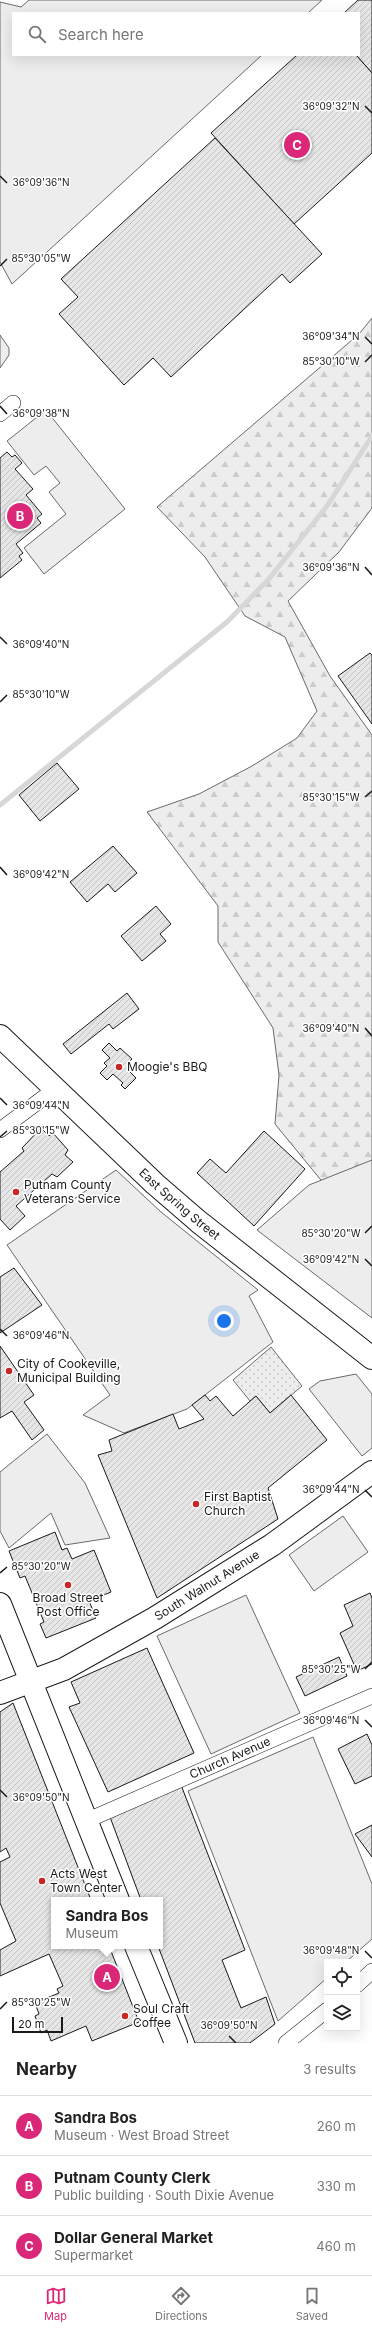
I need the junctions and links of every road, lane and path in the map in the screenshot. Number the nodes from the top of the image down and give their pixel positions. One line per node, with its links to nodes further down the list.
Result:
1 (13, 403): 2 (street)
2 (0, 414)
3 (0, 1036): 4 (street, East Spring Street)
4 (54, 1090): 5 (street); 6 (street, East Spring Street)
5 (0, 1130)
6 (372, 1358)
7 (372, 1472): 9 (street, South Walnut Avenue)
8 (0, 1604): 9 (street)
9 (31, 1683): 10 (street, South Walnut Avenue); 12 (street)
10 (0, 1693)
11 (372, 1696): 12 (street, Church Avenue)
12 (88, 1820): 13 (street)
13 (117, 1897)
14 (137, 1949): 18 (street)
15 (372, 1972): 16 (street)
16 (360, 1982)
17 (324, 2012): 19 (street)
18 (176, 2043)
19 (286, 2043)

